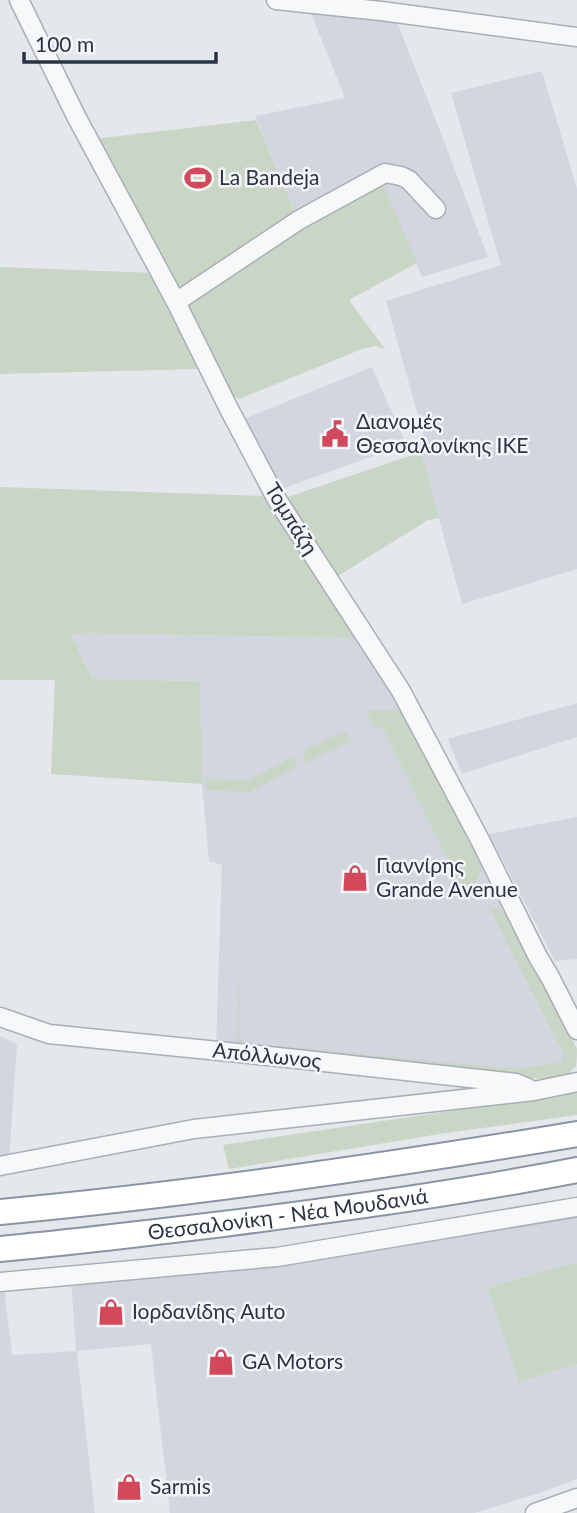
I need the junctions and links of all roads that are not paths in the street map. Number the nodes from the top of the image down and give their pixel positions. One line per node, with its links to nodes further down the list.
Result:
1 (19, 0): 5 (street, Τομπάζη)
2 (276, 0): 3 (street)
3 (577, 37)
4 (436, 209): 5 (street)
5 (176, 302): 7 (street, Τομπάζη)
6 (0, 1017): 9 (street, Απόλλωνος)
7 (577, 1030)
8 (577, 1082): 9 (street)
9 (534, 1091): 11 (street)
10 (577, 1134): 14 (highway, Θεσσαλονίκη - Νέα Μουδανιά)
11 (0, 1166)
12 (577, 1170): 15 (highway, Θεσσαλονίκη - Νέα Μουδανιά)
13 (577, 1207): 16 (street)
14 (0, 1212)
15 (0, 1249)
16 (0, 1282)
17 (577, 1498): 18 (street)
18 (535, 1513)

